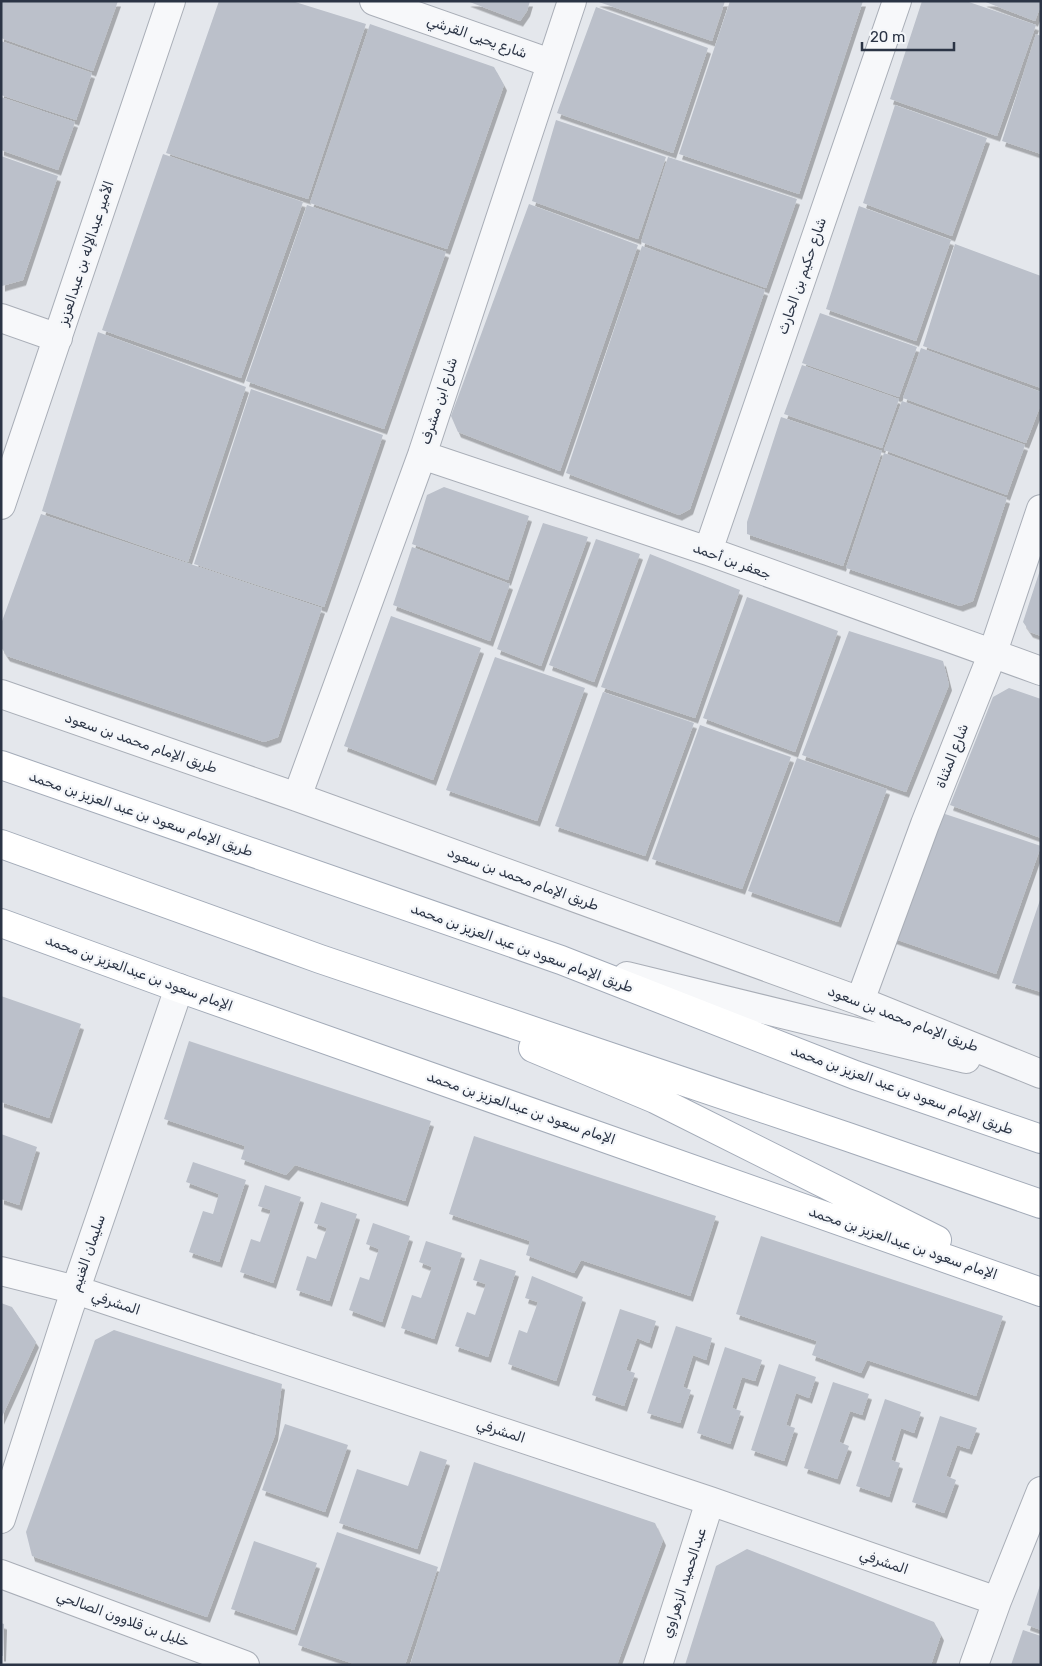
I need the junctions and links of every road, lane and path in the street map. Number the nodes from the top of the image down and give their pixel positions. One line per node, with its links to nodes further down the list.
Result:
1 (170, 1): 7 (street, الأمير عبدالإله بن عبدالعزيز)
2 (374, 1): 5 (street, شارع يحيى القرشي)
3 (572, 1): 5 (street, شارع ابن مشرف)
4 (897, 1): 11 (street, شارع حكيم بن الحارث)
5 (550, 62): 8 (street, شارع ابن مشرف)
6 (1, 318): 7 (street)
7 (58, 338): 9 (street, الأمير عبدالإله بن عبدالعزيز)
8 (422, 455): 11 (street, جعفر بن أحمد); 16 (street, شارع ابن مشرف)
9 (1, 505)
10 (1041, 509): 12 (street, شارع المثناة)
11 (708, 552): 12 (street, جعفر بن أحمد)
12 (992, 655): 13 (street, جعفر بن أحمد); 22 (street, شارع المثناة)
13 (1041, 671)
14 (1, 694): 16 (street, طريق الإمام محمد بن سعود)
15 (1, 765): 20 (main road, طريق الإمام سعود بن عبد العزيز بن محمد)
16 (297, 797): 22 (street, طريق الإمام محمد بن سعود)
17 (1, 844): 19 (main road)
18 (1, 923): 21 (main road, الإمام سعود بن عبدالعزيز بن محمد)
19 (320, 959): 25 (main road); 28 (main road)
20 (561, 960): 23 (street); 24 (main road, طريق الإمام سعود بن عبد العزيز بن محمد)
21 (178, 988): 27 (street, سليمان الغنيم); 28 (main road, الإمام سعود بن عبدالعزيز بن محمد)
22 (860, 1001): 23 (street, طريق الإمام محمد بن سعود)
23 (1041, 1076)
24 (1041, 1139)
25 (1041, 1204)
26 (1, 1271): 27 (street, المشرفي)
27 (76, 1290): 30 (street, المشرفي); 31 (street, سليمان الغنيم)
28 (1041, 1292)
29 (1041, 1491): 33 (street)
30 (710, 1501): 33 (street, المشرفي); 35 (street, عبدالحميد الزهراوي)
31 (1, 1520)
32 (1, 1574): 34 (street, خليل بن قلاوون الصالحي)
33 (997, 1601): 36 (street)
34 (246, 1665)
35 (658, 1665)
36 (974, 1665)

